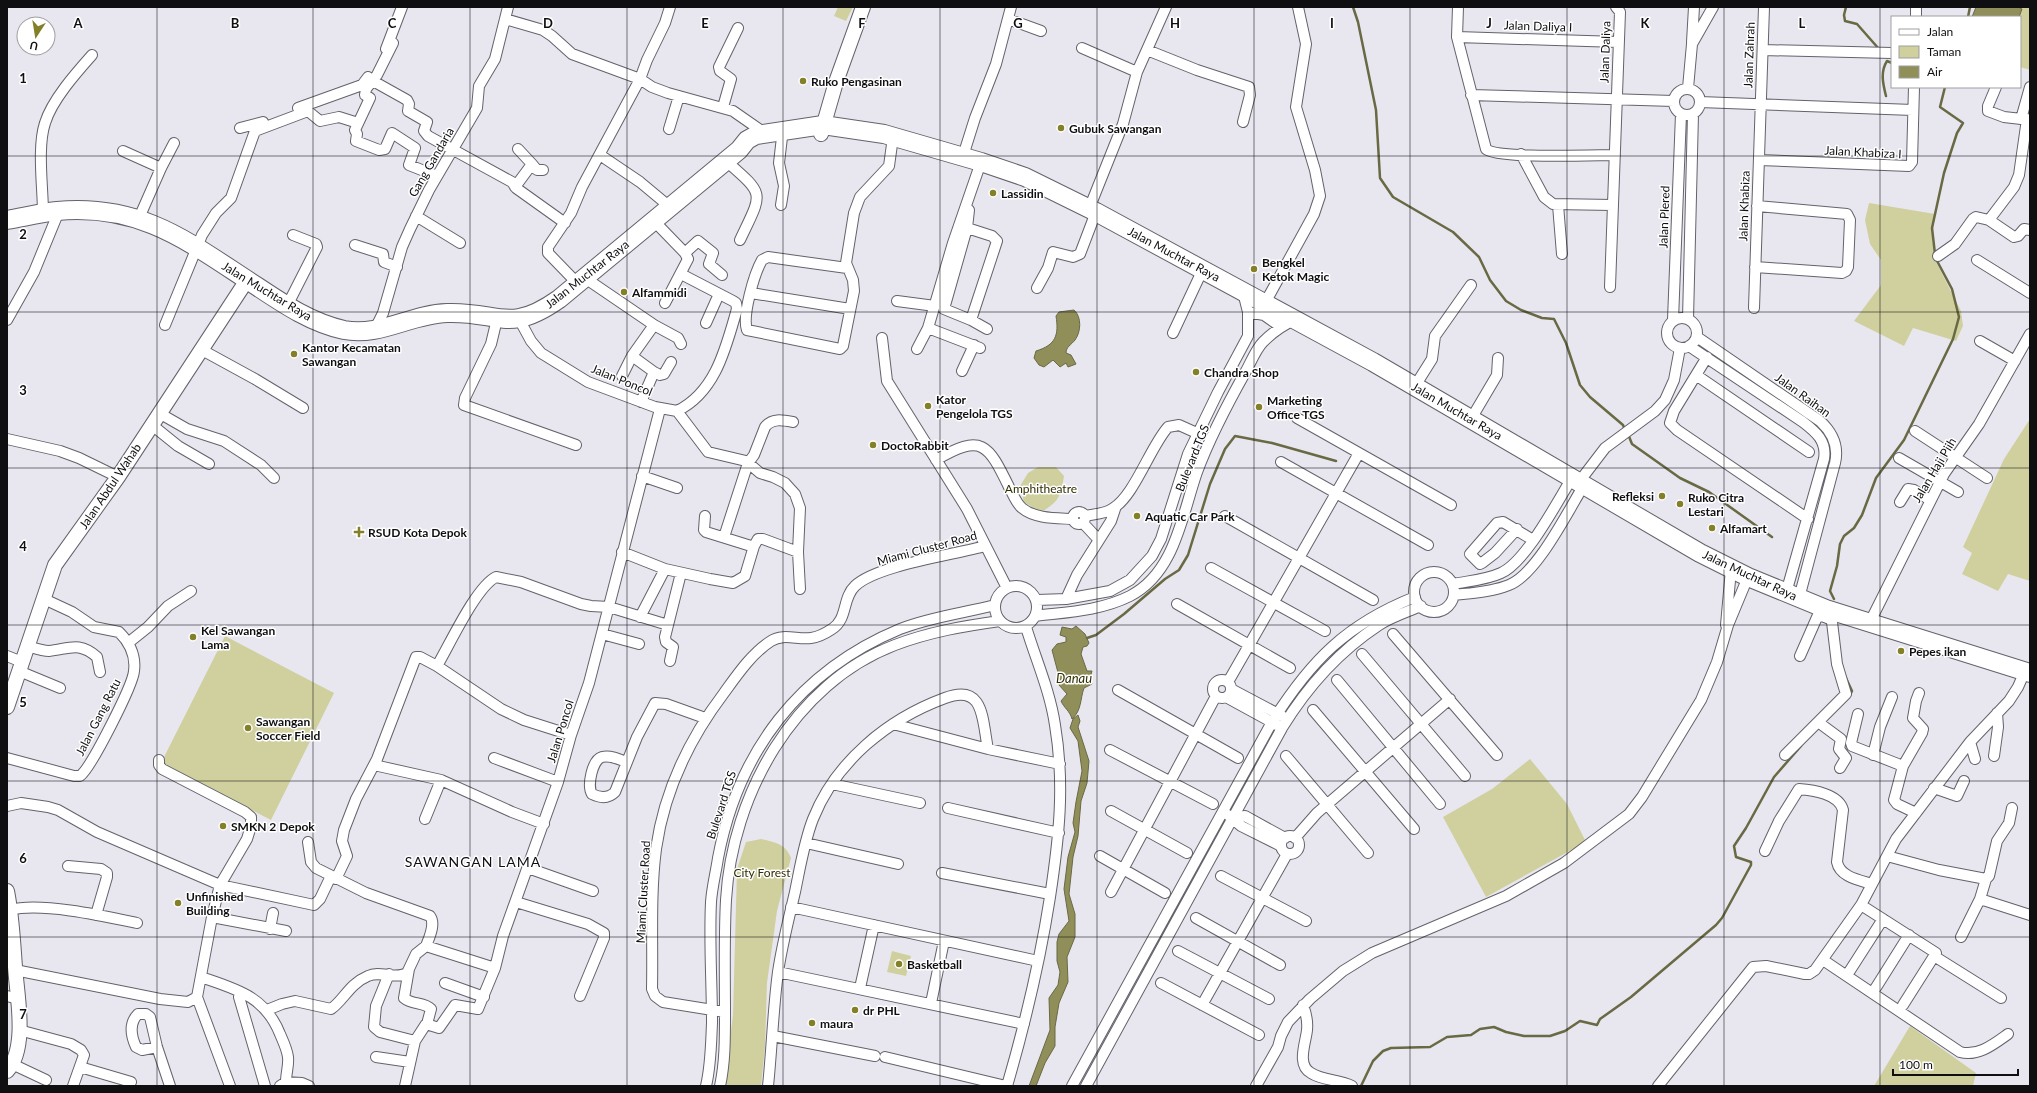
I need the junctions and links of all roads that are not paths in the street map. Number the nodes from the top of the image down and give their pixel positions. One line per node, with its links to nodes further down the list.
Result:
1 (402, 7): 27 (street)
2 (508, 7): 13 (street, Gang Gandaria)
3 (670, 7): 26 (street)
4 (863, 7): 48 (street)
5 (1011, 7): 14 (street)
6 (1166, 7): 21 (street)
7 (1298, 7): 110 (street)
8 (1458, 7): 17 (street)
9 (1616, 7): 18 (street, Jalan Daliya)
10 (1694, 7): 19 (street)
11 (1713, 7): 19 (street)
12 (1764, 7): 22 (street, Jalan Zahrah)
13 (505, 19): 26 (street); 52 (street, Gang Gandaria)
14 (1008, 20): 16 (street); 58 (street)
15 (738, 28): 38 (street)
16 (1040, 31)
17 (1457, 37): 18 (street, Jalan Daliya I); 32 (street)
18 (1618, 42): 34 (street, Jalan Daliya)
19 (1692, 44): 29 (street)
20 (1082, 48): 25 (street)
21 (1147, 50): 25 (street); 43 (street)
22 (1763, 50): 23 (street); 37 (street, Jalan Zahrah)
23 (1891, 53)
24 (92, 55): 73 (street)
25 (1137, 72): 72 (street)
26 (640, 79): 33 (street); 56 (street)
27 (367, 85): 44 (street); 45 (street); 52 (street)
28 (2030, 87): 42 (street)
29 (1688, 88): 35 (street); 36 (street)
30 (1914, 88): 39 (street)
31 (1996, 88): 42 (street)
32 (1471, 95): 34 (street); 55 (street)
33 (679, 96): 38 (street); 47 (street)
34 (1616, 99): 35 (street); 57 (street, Jalan Daliya)
35 (1674, 101): 40 (street)
36 (1700, 102): 37 (street); 41 (street)
37 (1760, 105): 39 (street); 60 (street, Jalan Khabiza)
38 (722, 107): 50 (street)
39 (1912, 110): 60 (street, Jalan Khabiza I)
40 (1681, 114): 41 (street); 76 (street, Jalan Plered)
41 (1693, 114): 77 (street)
42 (2026, 119): 79 (street)
43 (1243, 122)
44 (358, 123): 45 (street); 65 (street)
45 (258, 127): 46 (street); 88 (street)
46 (240, 128)
47 (669, 129)
48 (822, 130): 49 (highway, Jalan Muchtar Raya); 50 (highway, Jalan Muchtar Raya)
49 (891, 136): 58 (highway, Jalan Muchtar Raya); 95 (street)
50 (772, 137): 59 (highway, Jalan Muchtar Raya); 67 (street)
51 (174, 143): 63 (street)
52 (453, 149): 65 (street, Gang Gandaria); 66 (street)
53 (518, 149): 62 (street)
54 (123, 151): 63 (street)
55 (1521, 154): 57 (street); 68 (street)
56 (600, 155): 71 (street); 81 (street)
57 (1616, 155): 69 (street, Jalan Daliya)
58 (963, 156): 61 (highway, Jalan Muchtar Raya)
59 (725, 160): 71 (highway, Jalan Muchtar Raya); 85 (street)
60 (1759, 160): 70 (street, Jalan Khabiza)
61 (982, 162): 72 (highway, Jalan Muchtar Raya); 82 (street)
62 (532, 164): 64 (street); 66 (street)
63 (161, 168): 75 (street)
64 (543, 170)
65 (438, 176): 74 (street, Gang Gandaria)
66 (515, 187): 81 (street)
67 (781, 205)
68 (1558, 205): 69 (street); 90 (street)
69 (1613, 205): 102 (street, Jalan Daliya)
70 (1757, 206): 94 (street, Jalan Khabiza); 94 (street)
71 (670, 207): 80 (highway, Jalan Muchtar Raya)
72 (1092, 210): 96 (highway, Jalan Muchtar Raya); 103 (street)
73 (51, 212): 75 (highway, Jalan Muchtar Raya); 78 (highway, Jalan Muchtar Raya); 119 (street)
74 (416, 216): 86 (street); 93 (street, Gang Gandaria)
75 (134, 217): 88 (highway, Jalan Muchtar Raya)
76 (1677, 218): 77 (street); 121 (street, Jalan Plered)
77 (1689, 218): 118 (street)
78 (7, 220)
79 (1989, 220): 83 (street); 91 (street)
80 (654, 221): 89 (street); 100 (highway, Jalan Muchtar Raya)
81 (565, 223): 100 (street)
82 (963, 227): 112 (street); 120 (street); 120 (street)
83 (2030, 230)
84 (293, 235): 111 (street)
85 (740, 240)
86 (460, 243)
87 (355, 245): 93 (street)
88 (197, 247): 99 (highway, Jalan Muchtar Raya); 125 (street)
89 (685, 253): 97 (street); 98 (street)
90 (1562, 254)
91 (1938, 256)
92 (1977, 260): 106 (street)
93 (397, 267): 128 (street, Gang Gandaria)
94 (1755, 267): 113 (street, Jalan Khabiza)
95 (847, 268): 105 (street); 114 (street)
96 (1203, 269): 104 (highway, Jalan Muchtar Raya); 129 (street)
97 (681, 274): 107 (street); 109 (street)
98 (722, 274)
99 (247, 280): 111 (highway, Jalan Muchtar Raya); 139 (street, Jalan Abdul Wahab)
100 (582, 281): 117 (highway, Jalan Muchtar Raya); 124 (street)
101 (1471, 285): 151 (street)
102 (1610, 287)
103 (1037, 288)
104 (1243, 291): 110 (highway, Jalan Muchtar Raya); 115 (street, Bulevard TGS)
105 (751, 293): 114 (street); 114 (street)
106 (2030, 293)
107 (719, 294): 122 (street); 158 (street)
108 (897, 301): 112 (street)
109 (665, 303)
110 (1265, 304): 123 (highway, Jalan Muchtar Raya)
111 (287, 306): 128 (highway, Jalan Muchtar Raya)
112 (934, 306): 126 (street)
113 (1754, 308)
114 (850, 309)
115 (1248, 312): 123 (street); 131 (street, Bulevard TGS)
116 (492, 318): 117 (highway, Jalan Muchtar Raya); 128 (highway, Jalan Muchtar Raya); 168 (street)
117 (519, 319): 153 (street, Jalan Poncol)
118 (1688, 319): 121 (street); 132 (street)
119 (7, 320)
120 (972, 320): 127 (street)
121 (1673, 320): 137 (street)
122 (706, 323)
123 (1288, 323): 135 (street, Bulevard TGS); 151 (highway, Jalan Muchtar Raya)
124 (654, 324): 136 (street); 140 (street)
125 (165, 325)
126 (928, 328): 138 (street); 145 (street)
127 (987, 329)
128 (374, 331)
129 (1173, 333)
130 (2030, 334): 143 (street, Jalan Haji Piih)
131 (1248, 336): 135 (street); 146 (street, Bulevard TGS)
132 (1697, 337): 137 (street); 154 (street, Jalan Raihan)
133 (882, 338): 173 (street)
134 (1980, 341): 143 (street)
135 (1262, 343): 150 (street, Bulevard TGS)
136 (681, 344)
137 (1685, 347): 141 (street, Jalan Raihan); 181 (street)
138 (917, 349)
139 (202, 350): 156 (street); 160 (street, Jalan Abdul Wahab)
140 (632, 356): 147 (street); 149 (street)
141 (1707, 357): 148 (street); 159 (street, Jalan Raihan)
142 (1498, 358): 162 (street)
143 (2014, 361): 172 (street, Jalan Haji Piih)
144 (671, 362): 147 (street)
145 (962, 371)
146 (1230, 371): 150 (street); 152 (street, Bulevard TGS)
147 (654, 372): 153 (street)
148 (1696, 375): 169 (street); 194 (street)
149 (622, 376)
150 (1241, 379): 155 (street, Bulevard TGS)
151 (1415, 386): 162 (highway, Jalan Muchtar Raya)
152 (1214, 401): 155 (street); 166 (street, Bulevard TGS)
153 (641, 402): 157 (street, Jalan Poncol)
154 (1794, 403): 159 (street); 187 (street, Jalan Raihan)
155 (1227, 406): 228 (street, Bulevard TGS)
156 (303, 408)
157 (660, 409): 158 (street); 177 (street, Jalan Poncol)
158 (677, 411): 175 (street)
159 (1788, 412): 186 (street, Jalan Raihan)
160 (159, 413): 164 (street, Jalan Abdul Wahab); 179 (street)
161 (1297, 418): 170 (street)
162 (1471, 419): 181 (highway, Jalan Muchtar Raya)
163 (792, 422): 175 (street)
164 (152, 425): 176 (street); 178 (street, Jalan Abdul Wahab)
165 (1915, 431): 172 (street)
166 (1199, 434): 191 (street); 219 (street, Bulevard TGS)
167 (7, 439): 178 (street)
168 (576, 445)
169 (1809, 452)
170 (1359, 453): 185 (street); 190 (street)
171 (1899, 458): 182 (street)
172 (1954, 458): 180 (street); 182 (street, Jalan Haji Piih)
173 (936, 460): 195 (street); 202 (street)
174 (1281, 462): 185 (street)
175 (748, 463): 197 (street); 204 (street)
176 (209, 464)
177 (642, 476): 183 (street); 203 (street, Jalan Poncol)
178 (118, 478): 218 (street, Jalan Abdul Wahab)
179 (274, 478)
180 (1987, 478)
181 (1579, 481): 199 (street); 208 (highway, Jalan Muchtar Raya); 216 (street)
182 (1940, 482): 184 (street); 188 (street, Jalan Haji Piih)
183 (677, 488)
184 (1958, 492)
185 (1336, 494): 200 (street); 205 (street)
186 (1815, 494): 187 (street); 194 (street, Jalan Raihan)
187 (1826, 497): 224 (street, Jalan Raihan)
188 (1930, 500): 189 (street); 231 (street, Jalan Haji Piih)
189 (1900, 502)
190 (1451, 504)
191 (1116, 506): 195 (street); 198 (street)
192 (705, 516): 197 (street)
193 (1225, 516): 205 (street)
194 (1808, 519): 224 (street, Jalan Raihan)
195 (1084, 520): 198 (street)
196 (1517, 529): 196 (street); 199 (street)
197 (724, 537): 201 (street)
198 (1098, 539): 219 (street)
199 (1533, 540): 210 (street)
200 (1428, 545)
201 (754, 546): 204 (street); 209 (street)
202 (986, 546): 212 (street); 262 (street, Miami Cluster Road)
203 (622, 552): 207 (street); 227 (street, Jalan Poncol)
204 (798, 552): 213 (street)
205 (1300, 558): 221 (street); 222 (street)
206 (1211, 568): 222 (street)
207 (665, 569): 209 (street); 229 (street)
208 (1731, 569): 211 (highway, Jalan Muchtar Raya); 214 (street)
209 (681, 573): 232 (street)
210 (1453, 584): 216 (street); 217 (street)
211 (1745, 586): 214 (street); 224 (highway, Jalan Muchtar Raya); 237 (street)
212 (1007, 588): 220 (street); 225 (street)
213 (800, 589)
214 (1728, 590): 237 (street)
215 (191, 591): 238 (street)
216 (1454, 595): 226 (street)
217 (1415, 597): 226 (street); 259 (street)
218 (44, 598): 238 (street); 240 (street, Jalan Abdul Wahab)
219 (1066, 599): 220 (street, Bulevard TGS)
220 (1037, 600): 228 (street)
221 (1373, 600)
222 (1275, 603): 234 (street); 241 (street)
223 (1177, 604): 241 (street)
224 (1808, 604): 231 (highway, Jalan Muchtar Raya); 243 (street); 267 (street)
225 (995, 605): 230 (street); 314 (street, Bulevard TGS)
226 (1421, 606): 263 (street)
227 (609, 607): 229 (street); 235 (street, Jalan Poncol); 246 (street)
228 (1035, 616): 233 (street)
229 (640, 617): 232 (street)
230 (1000, 621): 233 (street); 316 (street, Bulevard TGS)
231 (1869, 624): 249 (highway, Jalan Muchtar Raya)
232 (668, 625): 244 (street)
233 (1026, 626): 286 (street)
234 (1325, 631)
235 (602, 634): 239 (street); 270 (street, Jalan Poncol)
236 (1393, 634): 256 (street)
237 (1725, 635): 388 (street)
238 (128, 643): 280 (street, Jalan Gang Ratu)
239 (639, 644)
240 (27, 646): 245 (street, Jalan Abdul Wahab); 248 (street)
241 (1250, 646): 247 (street); 253 (street)
242 (1362, 654): 266 (street)
243 (1800, 656)
244 (670, 660)
245 (14, 661): 251 (street); 257 (street, Jalan Abdul Wahab)
246 (437, 666): 270 (street); 287 (street)
247 (1290, 668)
248 (100, 672)
249 (2028, 672): 260 (street)
250 (1337, 680): 272 (street)
251 (60, 688)
252 (1118, 690): 269 (street)
253 (1225, 691): 259 (street); 264 (street); 269 (street)
254 (1919, 693): 288 (street)
255 (1892, 697): 277 (street)
256 (1450, 699): 266 (street); 275 (street)
257 (7, 707)
258 (1313, 710): 290 (street)
259 (1278, 713): 263 (street); 264 (street)
260 (1997, 713): 271 (street); 279 (street)
261 (1858, 714): 277 (street)
262 (705, 718): 285 (street); 390 (street, Miami Cluster Road)
263 (1288, 719): 268 (street)
264 (1272, 722): 268 (street); 306 (street)
265 (892, 724): 273 (street); 273 (street); 296 (street)
266 (1421, 724): 272 (street); 291 (street)
267 (1820, 724): 276 (street); 289 (street)
268 (1282, 728): 308 (street)
269 (1196, 734): 282 (street); 295 (street)
270 (571, 735): 294 (street, Jalan Poncol)
271 (1970, 742): 283 (street); 297 (street)
272 (1393, 748): 290 (street); 301 (street)
273 (988, 749): 286 (street)
274 (1110, 750): 295 (street)
275 (1497, 755)
276 (1785, 755)
277 (1873, 755): 288 (street)
278 (1286, 756): 300 (street)
279 (1994, 756)
280 (7, 758)
281 (494, 758): 294 (street)
282 (1238, 758)
283 (1975, 759)
284 (159, 760): 333 (street)
285 (626, 762)
286 (1060, 764): 313 (street)
287 (374, 765): 292 (street); 330 (street)
288 (1903, 766): 307 (street)
289 (1840, 768)
290 (1365, 771): 300 (street); 311 (street)
291 (1465, 776)
292 (441, 780): 309 (street); 310 (street)
293 (1964, 781): 297 (street)
294 (558, 782): 310 (street, Jalan Poncol)
295 (1170, 782): 299 (street); 312 (street)
296 (832, 784): 298 (street); 317 (street)
297 (1934, 788): 307 (street)
298 (920, 803)
299 (1213, 804)
300 (1327, 804): 318 (street); 321 (street)
301 (1440, 804)
302 (7, 806): 333 (street)
303 (948, 808): 313 (street)
304 (2012, 808): 331 (street)
305 (1110, 811): 312 (street)
306 (1223, 813): 308 (street); 417 (street)
307 (1916, 813): 323 (street)
308 (1233, 818): 318 (street); 418 (street)
309 (425, 819)
310 (544, 824): 326 (street, Jalan Poncol)
311 (1414, 829)
312 (1144, 830): 320 (street); 327 (street)
313 (1059, 833): 338 (street)
314 (722, 839): 316 (street); 390 (street, Bulevard TGS)
315 (308, 842): 330 (street)
316 (735, 842): 391 (street, Bulevard TGS)
317 (806, 843): 324 (street); 343 (street)
318 (1287, 844): 339 (street)
319 (1765, 851): 332 (street)
320 (1187, 853)
321 (1368, 853)
322 (1100, 856): 327 (street)
323 (1887, 856): 331 (street); 332 (street)
324 (898, 864)
325 (68, 866): 346 (street)
326 (528, 868): 335 (street); 341 (street, Jalan Poncol)
327 (1123, 869): 336 (street); 337 (street)
328 (942, 873): 338 (street)
329 (1221, 876): 339 (street)
330 (333, 878): 333 (street); 360 (street)
331 (1986, 879): 340 (street)
332 (1872, 884): 342 (street)
333 (220, 885): 348 (street)
334 (7, 891): 344 (street)
335 (593, 891)
336 (1111, 892)
337 (1165, 893)
338 (1050, 894): 364 (street)
339 (1263, 898): 351 (street); 359 (street)
340 (1980, 899): 347 (street); 357 (street)
341 (516, 902): 366 (street, Jalan Poncol); 378 (street)
342 (1861, 905): 350 (street); 363 (street)
343 (791, 907): 353 (street); 369 (street)
344 (10, 910): 346 (street); 368 (street)
345 (273, 913): 354 (street)
346 (96, 915): 352 (street)
347 (2030, 915)
348 (212, 917): 354 (street); 373 (street)
349 (1196, 918): 359 (street)
350 (1883, 919): 356 (street); 370 (street)
351 (1306, 921)
352 (137, 923)
353 (874, 925): 358 (street); 376 (street)
354 (270, 929): 355 (street)
355 (286, 932)
356 (1909, 935): 362 (street); 377 (street)
357 (1961, 937)
358 (944, 941): 364 (street); 385 (street)
359 (1237, 941): 365 (street); 371 (street)
360 (426, 946): 366 (street); 367 (street)
361 (1178, 950): 371 (street)
362 (1934, 956): 383 (street); 387 (street)
363 (1823, 960): 395 (street); 421 (street)
364 (1038, 961): 393 (street)
365 (1280, 965)
366 (496, 968): 381 (street, Jalan Poncol)
367 (409, 969): 372 (street); 392 (street)
368 (15, 970): 379 (street); 382 (street)
369 (778, 972): 376 (street); 397 (street)
370 (1850, 972)
371 (1220, 973): 384 (street); 386 (street)
372 (389, 974): 389 (street); 398 (street)
373 (201, 977): 379 (street); 389 (street)
374 (445, 983): 381 (street)
375 (1161, 983): 386 (street)
376 (860, 988): 385 (street)
377 (1875, 989)
378 (580, 996)
379 (197, 997): 409 (street)
380 (239, 997): 410 (street)
381 (484, 997): 392 (street)
382 (12, 998): 394 (street)
383 (2001, 998)
384 (1269, 999)
385 (931, 1004): 393 (street)
386 (1202, 1005): 396 (street)
387 (1903, 1005)
388 (1303, 1006): 419 (street); 420 (street)
389 (267, 1010): 406 (street)
390 (712, 1012): 391 (street, Miami Cluster Road); 413 (street, Bulevard TGS)
391 (725, 1012): 414 (street, Bulevard TGS)
392 (427, 1024): 398 (street)
393 (1024, 1024): 416 (street)
394 (19, 1030): 402 (street); 403 (street)
395 (2008, 1034)
396 (1258, 1035)
397 (773, 1036): 415 (street); 416 (street)
398 (415, 1041): 401 (street)
399 (157, 1047): 408 (street)
400 (376, 1057): 401 (street)
401 (410, 1062): 412 (street)
402 (80, 1066): 405 (street); 407 (street)
403 (10, 1068): 404 (street)
404 (46, 1080)
405 (131, 1082)
406 (283, 1084): 411 (street)
407 (73, 1086)
408 (170, 1086)
409 (230, 1086)
410 (265, 1086)
411 (309, 1086)
412 (405, 1086)
413 (706, 1086)
414 (720, 1086)
415 (768, 1086)
416 (1006, 1086)
417 (1072, 1086)
418 (1086, 1086)
419 (1256, 1086)
420 (1352, 1086)
421 (1658, 1086)

